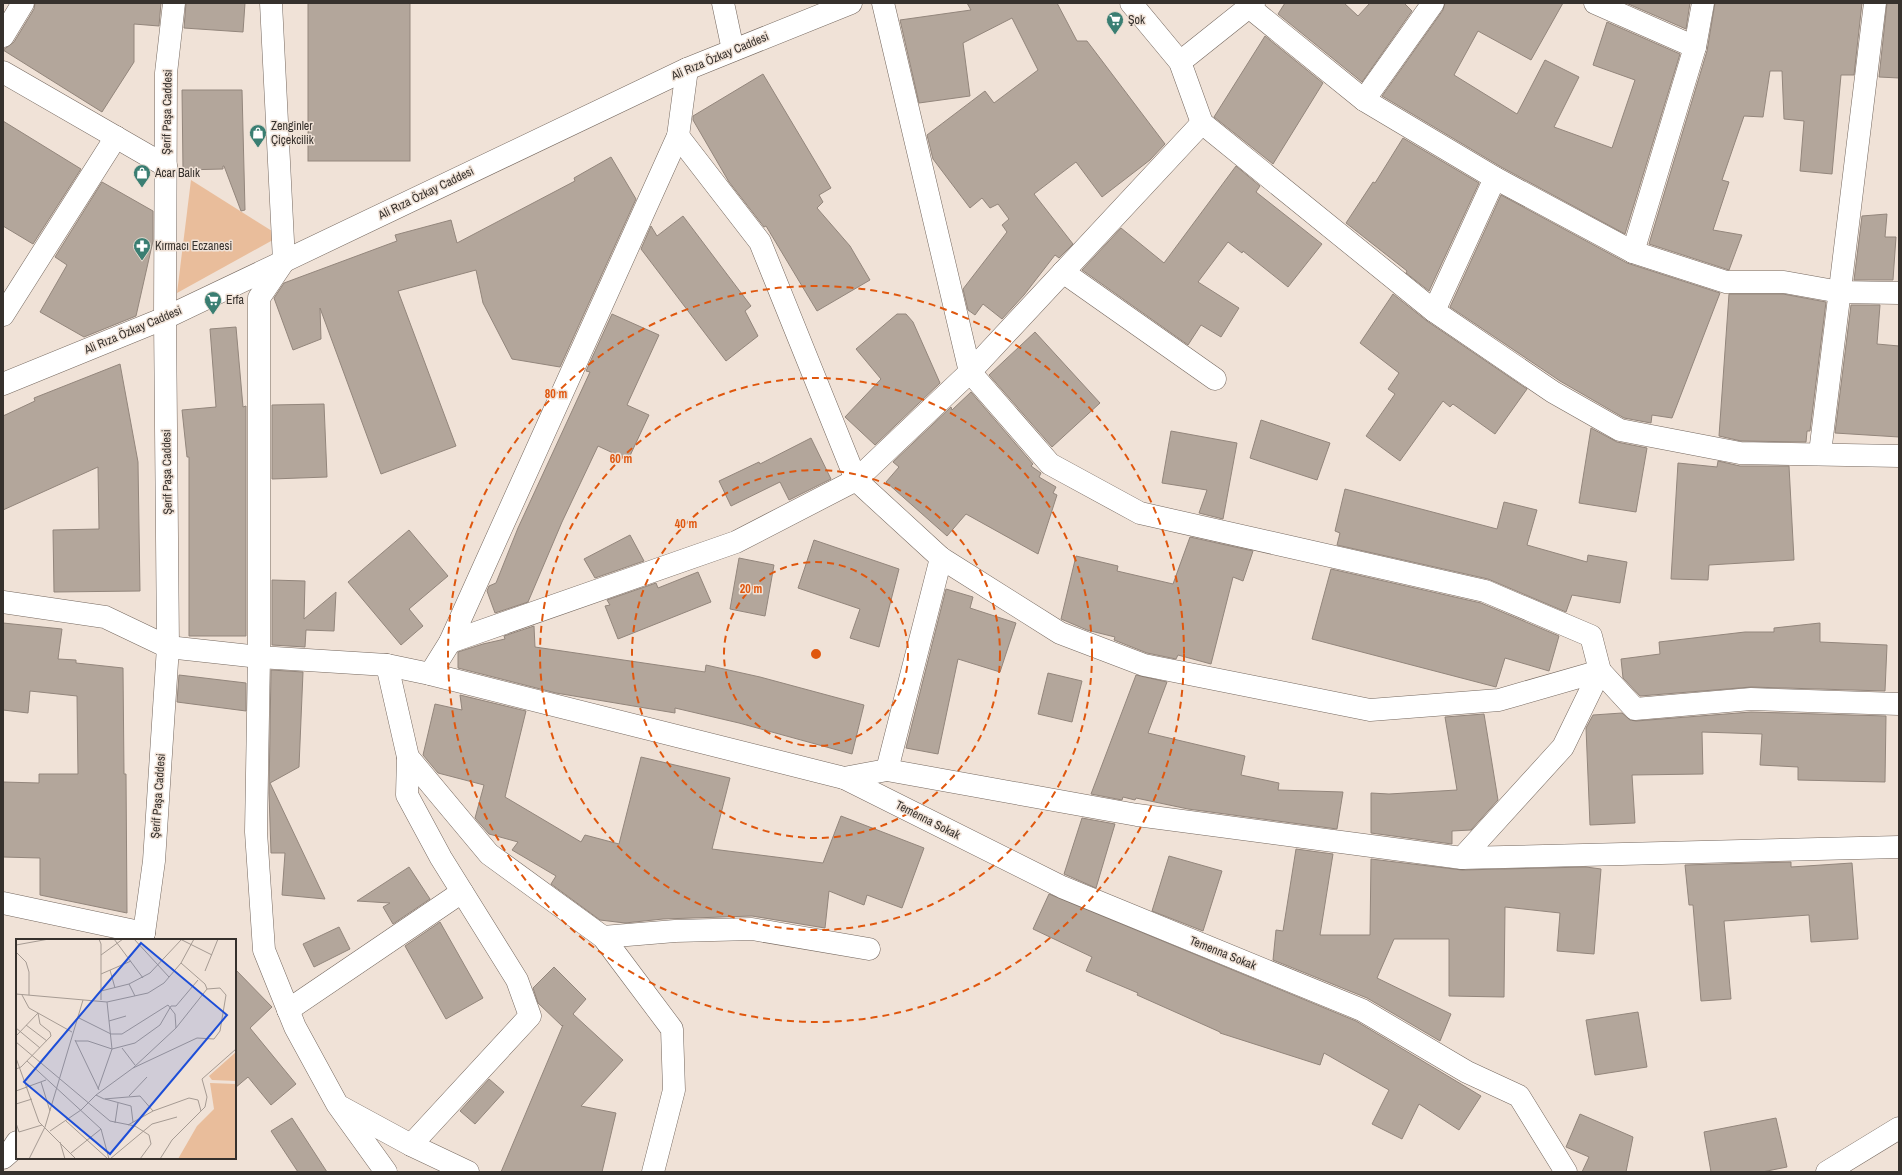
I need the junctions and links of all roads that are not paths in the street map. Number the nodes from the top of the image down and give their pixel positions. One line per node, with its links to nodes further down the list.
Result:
1 (23, 3): 13 (street)
2 (174, 3): 23 (street, Şerif Paşa Caddesi)
3 (271, 3): 26 (street)
4 (723, 3): 15 (street)
5 (850, 3): 15 (street, Ali Rıza Özkay Caddesi)
6 (883, 3): 33 (street)
7 (1131, 3): 16 (street)
8 (1433, 3): 19 (street)
9 (1595, 3): 14 (street)
10 (1703, 3): 14 (street)
11 (1875, 3): 28 (street)
12 (1252, 5): 16 (street); 19 (street)
13 (3, 36)
14 (1695, 47): 25 (street)
15 (733, 50): 17 (street, Ali Rıza Özkay Caddesi)
16 (1180, 62): 20 (street)
17 (687, 69): 21 (street); 26 (street, Ali Rıza Özkay Caddesi)
18 (3, 72): 22 (street)
19 (1364, 100): 24 (street)
20 (1202, 123): 27 (street); 30 (street)
21 (678, 136): 38 (street); 41 (street)
22 (116, 137): 23 (street); 31 (street)
23 (166, 166): 32 (street, Şerif Paşa Caddesi)
24 (1494, 178): 25 (street); 30 (street)
25 (1633, 252): 28 (street)
26 (284, 261): 32 (street, Ali Rıza Özkay Caddesi); 43 (street)
27 (1063, 272): 33 (street); 34 (street)
28 (1840, 292): 29 (street); 36 (street)
29 (1899, 293)
30 (1434, 311): 36 (street)
31 (3, 315)
32 (165, 318): 35 (street, Ali Rıza Özkay Caddesi); 42 (street, Şerif Paşa Caddesi)
33 (970, 372): 38 (street); 45 (street)
34 (1215, 379)
35 (3, 384)
36 (1820, 453): 37 (street)
37 (1899, 456)
38 (856, 480): 39 (street); 41 (street)
39 (940, 558): 45 (street); 49 (street)
40 (3, 602): 42 (street)
41 (450, 642): 46 (street)
42 (168, 647): 43 (street); 55 (street, Şerif Paşa Caddesi)
43 (259, 657): 44 (street); 58 (street)
44 (387, 665): 46 (street); 48 (street)
45 (1600, 670): 47 (street); 52 (street)
46 (430, 674): 50 (street)
47 (1899, 704)
48 (408, 757): 53 (street); 56 (street)
49 (886, 770): 50 (street); 52 (street)
50 (844, 778): 67 (street, Temenna Sokak)
51 (1899, 847): 52 (street)
52 (1462, 858)
53 (462, 892): 58 (street); 62 (street)
54 (3, 903): 55 (street)
55 (142, 937)
56 (603, 938): 57 (street); 66 (street)
57 (869, 949)
58 (288, 1010): 59 (street)
59 (337, 1104): 62 (street); 64 (street)
60 (1899, 1128): 68 (street)
61 (16, 1144): 63 (street)
62 (411, 1144): 65 (street)
63 (3, 1158)
64 (386, 1172)
65 (468, 1172)
66 (653, 1172)
67 (1566, 1172)
68 (1827, 1172)

